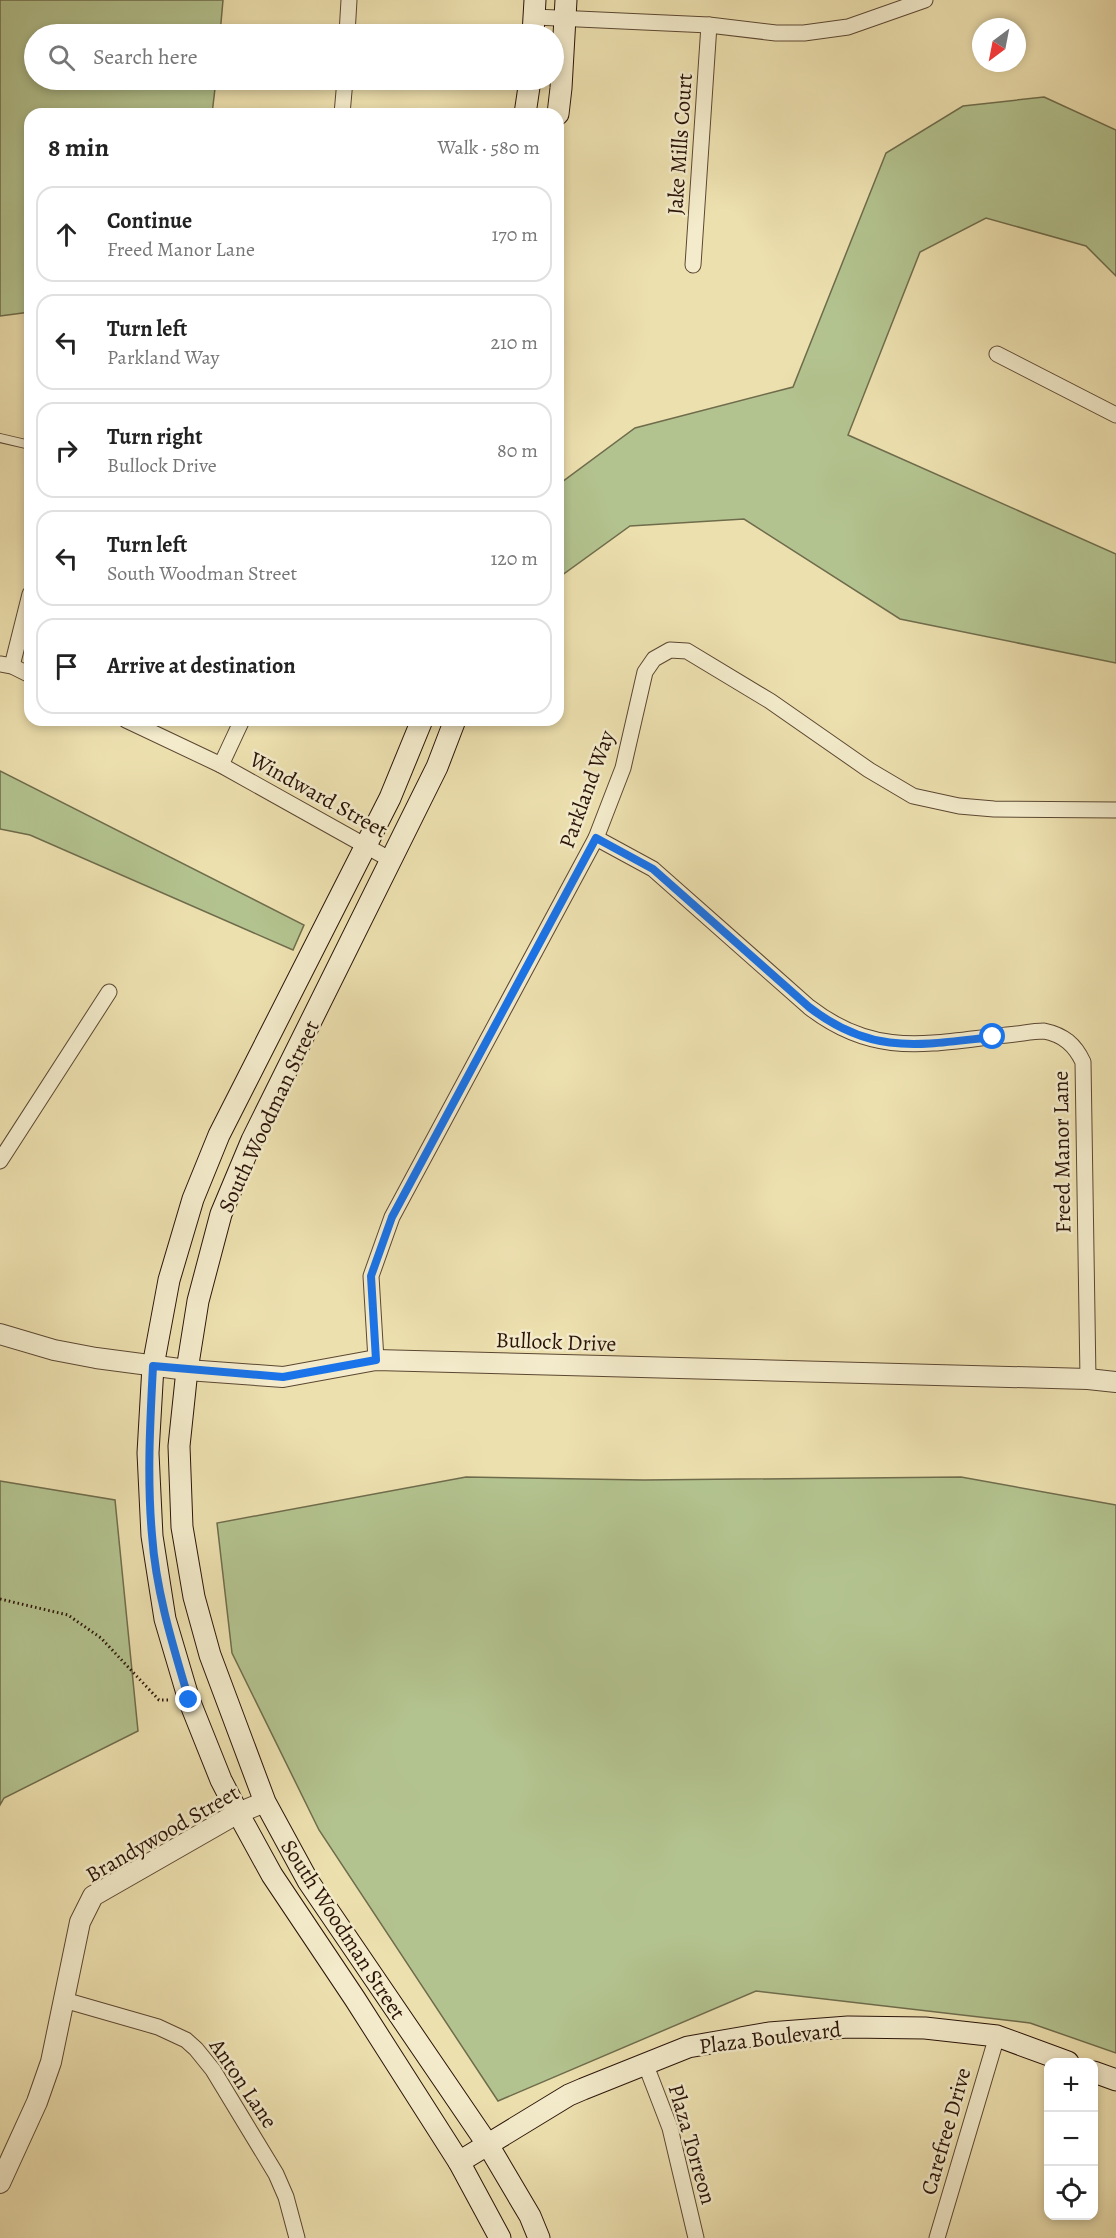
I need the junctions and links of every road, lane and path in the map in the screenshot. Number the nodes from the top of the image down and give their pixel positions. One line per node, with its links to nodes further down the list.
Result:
1 (349, 0): 5 (street)
2 (925, 0): 7 (street)
3 (565, 9): 4 (street); 6 (main road); 7 (street)
4 (534, 17)
5 (348, 24)
6 (564, 24)
7 (710, 25): 14 (street, Jake Mills Court)
8 (344, 90): 11 (street)
9 (529, 90): 12 (main road)
10 (560, 90): 13 (main road)
11 (343, 108)
12 (526, 108)
13 (558, 108)
14 (693, 265)
15 (997, 354): 16 (street)
16 (1116, 415)
17 (0, 438): 18 (lane)
18 (24, 444)
19 (24, 612): 20 (street)
20 (6, 665): 21 (street)
21 (24, 672)
22 (139, 726): 26 (street, Windward Street)
23 (239, 726): 26 (street)
24 (420, 726): 29 (main road, South Woodman Street)
25 (453, 726): 30 (main road, South Woodman Street)
26 (221, 765): 29 (street, Windward Street)
27 (1116, 810): 28 (street, Parkland Way)
28 (596, 838): 34 (street, Parkland Way); 37 (street, Freed Manor Lane)
29 (366, 846): 30 (street, Windward Street); 35 (main road, South Woodman Street)
30 (391, 860): 36 (main road, South Woodman Street)
31 (109, 992): 32 (street)
32 (0, 1161)
33 (0, 1334): 35 (street, Bullock Drive)
34 (376, 1360): 36 (street, Bullock Drive); 37 (street, Bullock Drive)
35 (153, 1366): 36 (street, Bullock Drive); 40 (main road, South Woodman Street)
36 (187, 1370): 41 (main road, South Woodman Street)
37 (1088, 1379): 38 (street, Bullock Drive)
38 (1116, 1382)
39 (0, 1599): 40 (path)
40 (189, 1700): 42 (main road, South Woodman Street)
41 (265, 1802): 42 (street, Brandywood Street); 49 (main road, South Woodman Street)
42 (238, 1813): 43 (street, Brandywood Street); 50 (main road, South Woodman Street)
43 (64, 2000): 51 (street, Brandywood Street); 52 (street, Anton Lane)
44 (997, 2037): 45 (main road, Plaza Boulevard); 46 (main road, Plaza Boulevard); 56 (street, Carefree Drive)
45 (1057, 2058)
46 (645, 2063): 49 (main road, Plaza Boulevard); 55 (street, Plaza Torreon)
47 (1098, 2073): 48 (main road)
48 (1116, 2080)
49 (488, 2145): 50 (main road, Plaza Boulevard); 54 (main road, South Woodman Street)
50 (459, 2162): 53 (main road, South Woodman Street)
51 (0, 2183)
52 (297, 2238)
53 (500, 2238)
54 (539, 2238)
55 (696, 2238)
56 (937, 2238)

